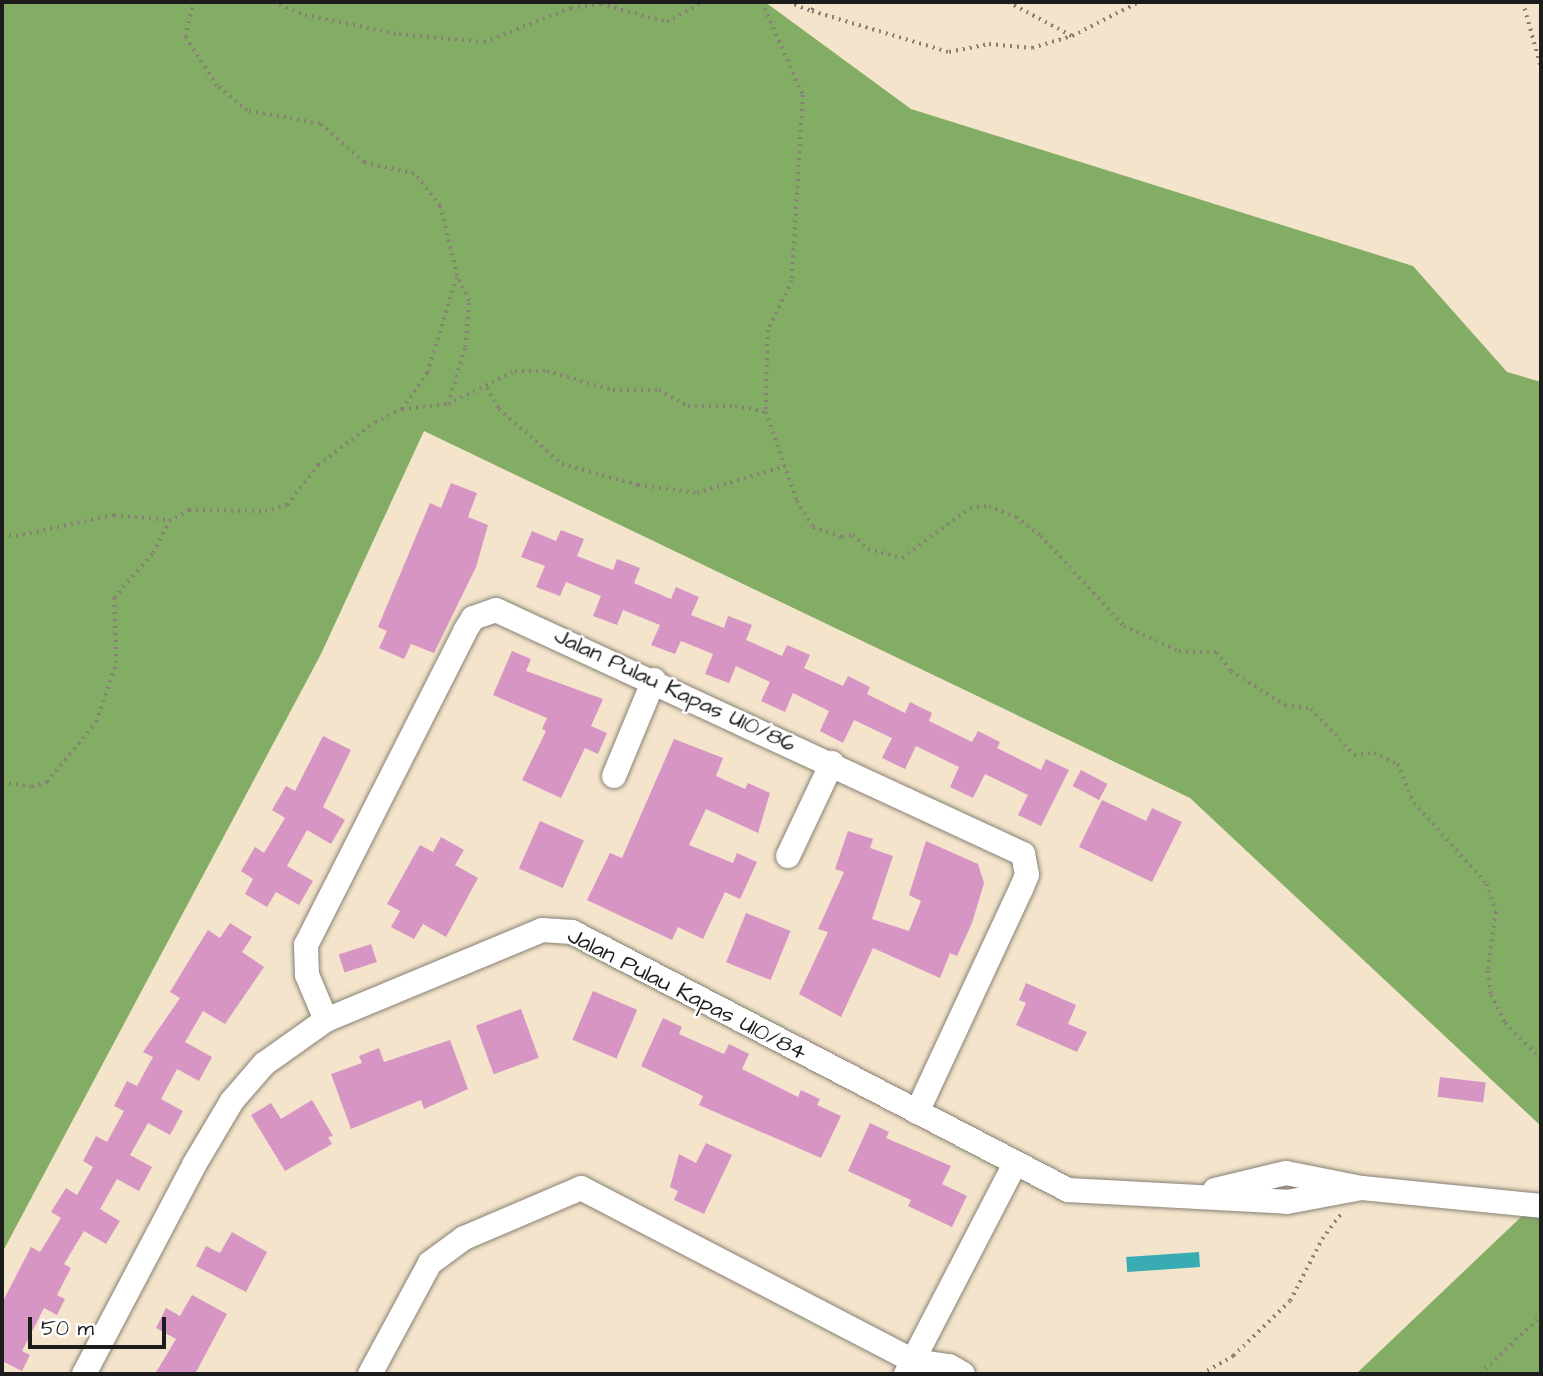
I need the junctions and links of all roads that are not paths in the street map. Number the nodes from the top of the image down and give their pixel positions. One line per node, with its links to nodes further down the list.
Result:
1 (654, 680): 2 (street, Jalan Pulau Kapas U10/86); 3 (street); 5 (street, Jalan Pulau Kapas U10/86)
2 (832, 763): 4 (street); 6 (street, Jalan Pulau Kapas U10/86)
3 (614, 776)
4 (789, 856)
5 (326, 1020): 6 (street, Jalan Pulau Kapas U10/84); 10 (street, Jalan Pulau Kapas U10/84)
6 (917, 1112): 7 (street, Jalan Pulau Kapas U10/84)
7 (1015, 1164): 8 (street, Jalan Pulau Kapas U10/84); 9 (street)
8 (1541, 1206)
9 (909, 1367): 11 (street); 12 (street)
10 (84, 1374)
11 (370, 1374)
12 (963, 1374)

